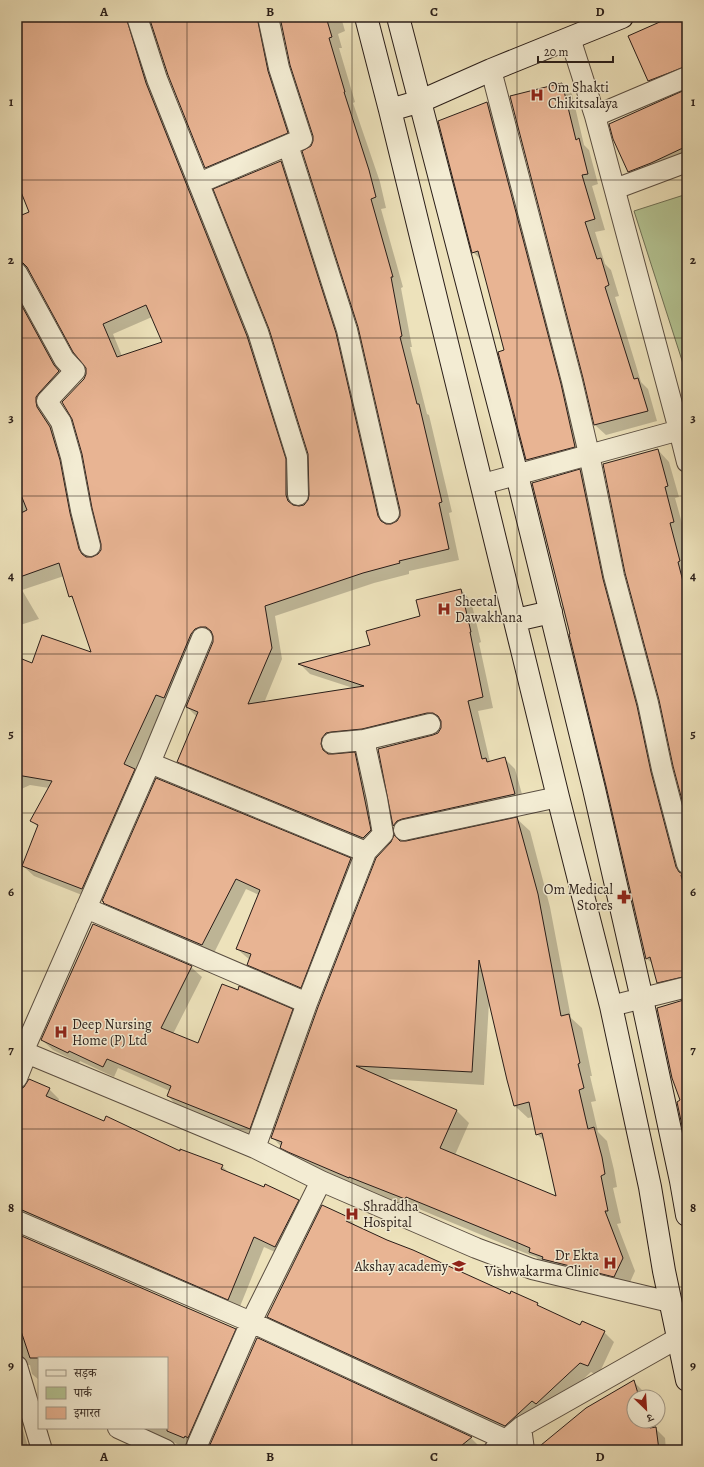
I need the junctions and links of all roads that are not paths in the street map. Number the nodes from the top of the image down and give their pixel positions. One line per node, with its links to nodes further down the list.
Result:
1 (137, 17): 14 (street)
2 (268, 17): 12 (street)
3 (366, 17): 10 (street)
4 (398, 17): 9 (street)
5 (622, 17): 6 (street)
6 (570, 38): 7 (street); 11 (street)
7 (491, 70): 9 (street); 18 (street)
8 (687, 77): 11 (street)
9 (420, 101): 10 (street); 20 (street)
10 (390, 110): 21 (street)
11 (595, 116): 15 (street)
12 (288, 145): 14 (street); 23 (street)
13 (687, 162): 15 (street)
14 (199, 183): 22 (street)
15 (614, 189): 17 (street)
16 (17, 273): 24 (street)
17 (683, 429): 18 (street); 19 (street)
18 (589, 454): 20 (street); 35 (street)
19 (687, 462)
20 (517, 475): 21 (street); 25 (street)
21 (483, 484): 26 (street)
22 (298, 495)
23 (389, 513)
24 (90, 546)
25 (551, 612): 26 (street); 38 (street)
26 (516, 620): 32 (street)
27 (202, 638): 31 (street)
28 (430, 724): 29 (street)
29 (364, 740): 30 (street); 34 (street)
30 (332, 743)
31 (150, 763): 34 (street); 36 (street)
32 (558, 797): 33 (street); 40 (street)
33 (404, 830)
34 (366, 852): 39 (street)
35 (687, 864)
36 (86, 908): 39 (street); 41 (street)
37 (687, 987): 38 (street)
38 (642, 999): 40 (street); 44 (street)
39 (307, 1003): 43 (street)
40 (611, 1006): 48 (street)
41 (23, 1051): 42 (street); 43 (street)
42 (17, 1078)
43 (255, 1148): 45 (street)
44 (684, 1180): 46 (street)
45 (321, 1181): 48 (street); 49 (street)
46 (687, 1215)
47 (17, 1221): 49 (street)
48 (670, 1302): 50 (street)
49 (251, 1322): 54 (street); 57 (street)
50 (682, 1335): 51 (street); 54 (street)
51 (687, 1380)
52 (26, 1381): 55 (street)
53 (120, 1429): 56 (street)
54 (507, 1439): 58 (street)
55 (42, 1450)
56 (166, 1450)
57 (194, 1450)
58 (524, 1450)

